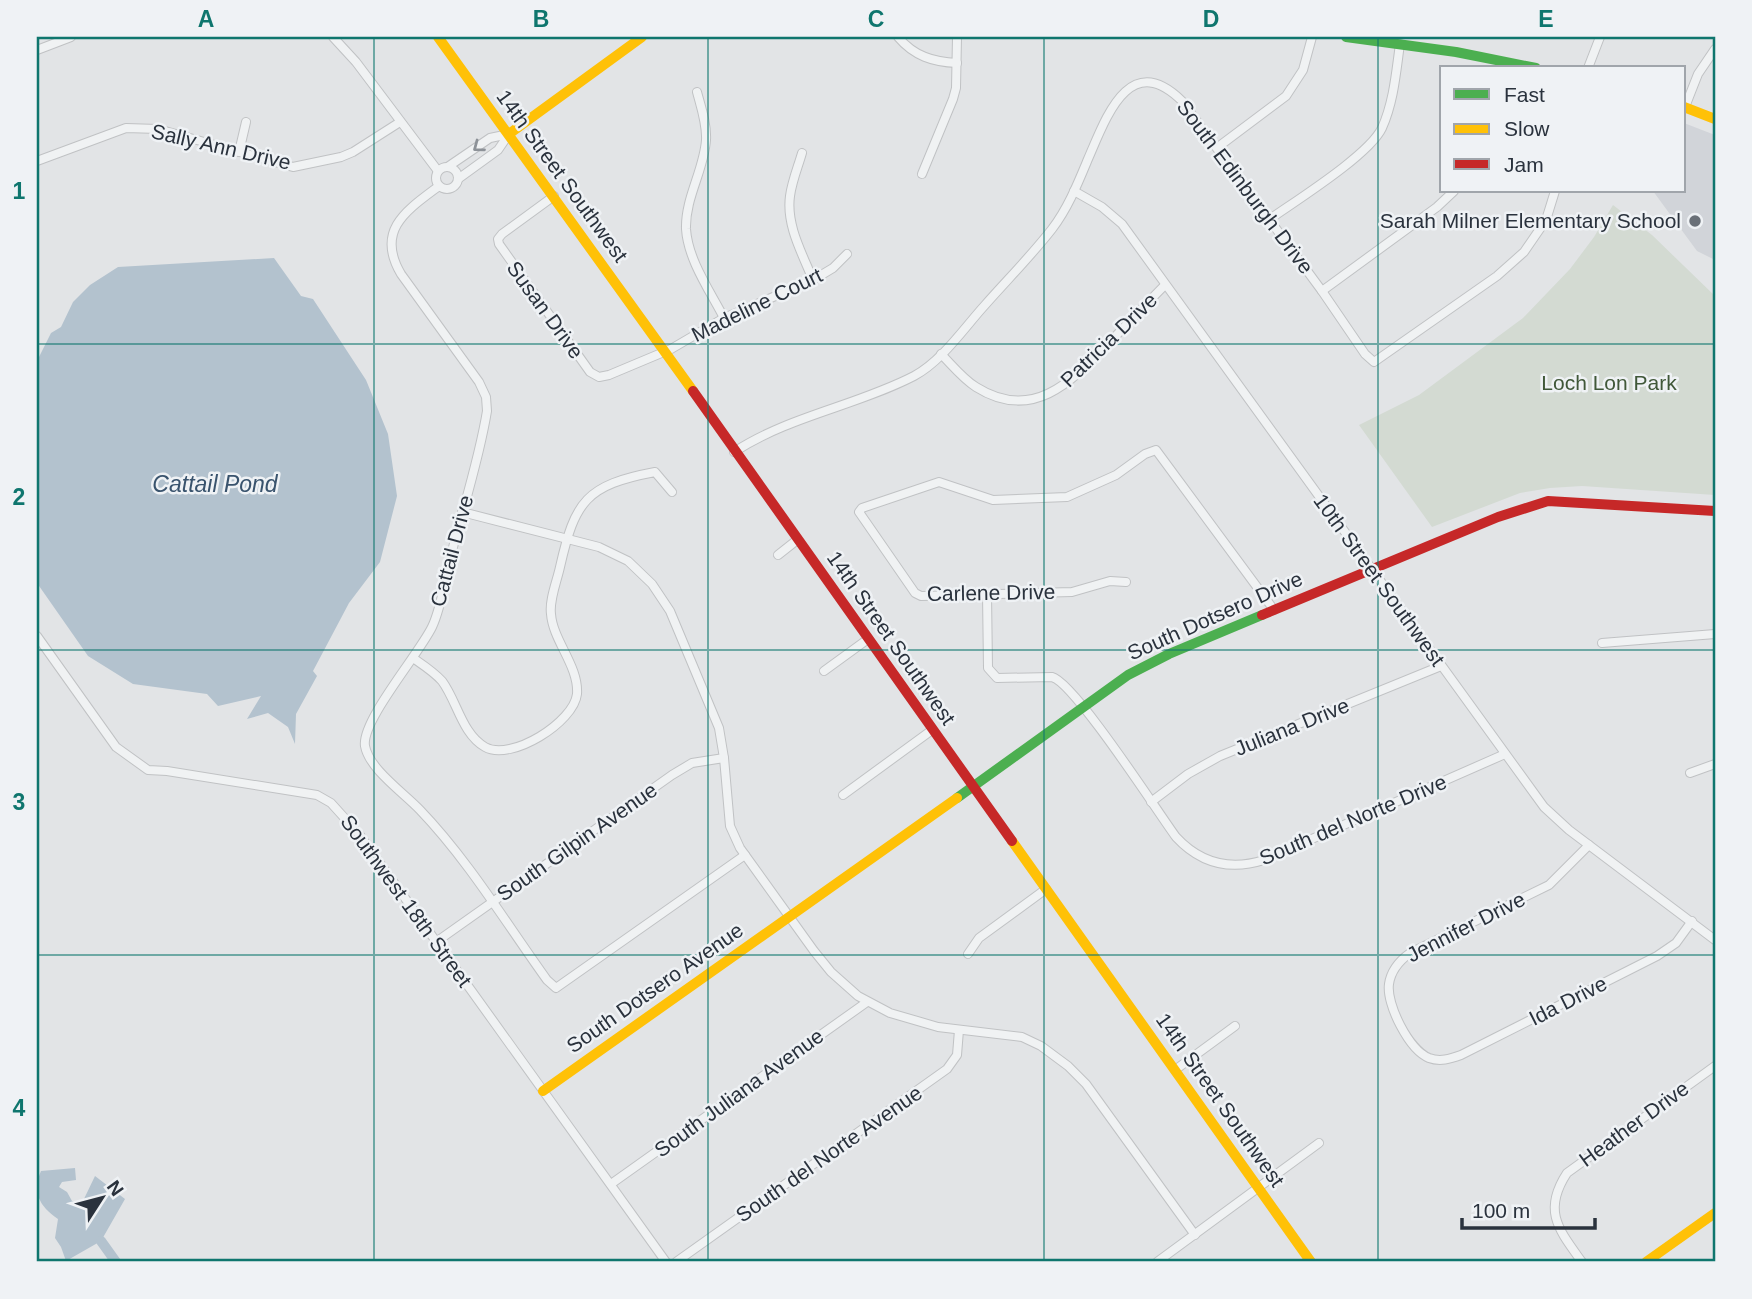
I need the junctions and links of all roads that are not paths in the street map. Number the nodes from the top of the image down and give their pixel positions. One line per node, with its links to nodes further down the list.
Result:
1 (71, 37): 12 (street)
2 (333, 37): 22 (street)
3 (438, 37): 23 (street, 14th Street Southwest)
4 (642, 37): 23 (street)
5 (898, 37): 13 (street)
6 (957, 37): 13 (street)
7 (1312, 37): 24 (street)
8 (1346, 37): 10 (street)
9 (1600, 37): 16 (street)
10 (1400, 44): 14 (street); 37 (street)
11 (1715, 49): 18 (street)
12 (37, 50)
13 (957, 63): 30 (street)
14 (1496, 64): 15 (street)
15 (1516, 66)
16 (1589, 66)
17 (697, 92): 42 (street)
18 (1686, 102)
19 (1686, 108): 20 (street)
20 (1715, 119)
21 (246, 122): 25 (street)
22 (400, 122): 25 (street, Sally Ann Drive); 29 (street)
23 (509, 134): 28 (street, one-way to 28); 31 (street); 36 (street, 14th Street Southwest)
24 (1218, 147): 33 (street, South Edinburgh Drive); 37 (street, South Edinburgh Drive)
25 (239, 152): 27 (street, Sally Ann Drive)
26 (802, 153): 39 (street)
27 (37, 161)
28 (449, 166): 29 (street); 31 (street)
29 (438, 171): 32 (street)
30 (922, 173)
31 (458, 179): 32 (street)
32 (439, 186): 48 (street, Cattail Drive)
33 (1074, 191): 40 (street, 10th Street Southwest); 44 (street, South Edinburgh Drive)
34 (1453, 192): 41 (street)
35 (1555, 192): 41 (street, South Edinburgh Drive)
36 (554, 196): 43 (street, 14th Street Southwest); 43 (street, Susan Drive)
37 (1270, 219): 41 (street, South Edinburgh Drive)
38 (847, 254): 39 (street, Madeline Court)
39 (813, 280): 42 (street, Madeline Court)
40 (1165, 285): 44 (street, Patricia Drive); 52 (street, 10th Street Southwest)
41 (1322, 291)
42 (724, 318): 43 (street, Madeline Court)
43 (664, 352): 45 (street, 14th Street Southwest)
44 (941, 354): 45 (street, South Edinburgh Drive)
45 (734, 452): 50 (street, 14th Street Southwest)
46 (672, 492): 49 (street)
47 (1715, 511): 52 (street, South Dotsero Drive)
48 (462, 513): 49 (street); 60 (street, Cattail Drive)
49 (566, 540): 60 (street); 66 (street)
50 (797, 540): 51 (street); 58 (street, 14th Street Southwest)
51 (778, 555)
52 (1372, 569): 55 (street, South Dotsero Drive); 61 (street, 10th Street Southwest)
53 (1126, 582): 54 (street, Carlene Drive)
54 (987, 594): 55 (street, Carlene Drive); 63 (street, South del Norte Drive)
55 (1274, 610): 63 (street, South Dotsero Drive)
56 (1715, 634): 59 (street)
57 (37, 636): 79 (street, Southwest 18th Street)
58 (868, 639): 62 (street); 64 (street, 14th Street Southwest)
59 (1602, 643)
60 (413, 658): 75 (street, Cattail Drive)
61 (1441, 666): 65 (street, 10th Street Southwest); 71 (street, Juliana Drive)
62 (824, 671)
63 (1084, 708): 69 (street, South Dotsero Drive); 71 (street, South del Norte Drive)
64 (932, 730): 69 (street, 14th Street Southwest); 70 (street)
65 (1505, 754): 71 (street, South del Norte Drive); 72 (street, 10th Street Southwest)
66 (724, 758): 73 (street); 75 (street, South Gilpin Avenue)
67 (1715, 764): 68 (street)
68 (1690, 773)
69 (973, 787): 74 (street, 14th Street Southwest); 76 (street, South Dotsero Drive)
70 (843, 795)
71 (1151, 802)
72 (1589, 845): 77 (street, 10th Street Southwest); 84 (street, Jennifer Drive)
73 (745, 855): 75 (street); 76 (street)
74 (1046, 889): 80 (street); 86 (street, 14th Street Southwest)
75 (493, 902): 79 (street, South Gilpin Avenue)
76 (790, 917): 81 (street); 87 (street, South Dotsero Avenue)
77 (1692, 921): 78 (street, 10th Street Southwest); 84 (street, Ida Drive)
78 (1715, 940)
79 (436, 942): 87 (street, Southwest 18th Street)
80 (968, 954)
81 (867, 1002): 83 (street); 89 (street, South Juliana Avenue)
82 (1235, 1026): 86 (street)
83 (959, 1030): 92 (street); 94 (street, South del Norte Avenue)
84 (1432, 1059)
85 (1715, 1066): 97 (street, Heather Drive)
86 (1175, 1070): 90 (street, 14th Street Southwest)
87 (543, 1091): 89 (street, Southwest 18th Street)
88 (1319, 1143): 90 (street)
89 (611, 1184): 93 (street, Southwest 18th Street)
90 (1258, 1187): 92 (street); 96 (street, 14th Street Southwest)
91 (1715, 1213): 98 (street)
92 (1195, 1235): 95 (street)
93 (666, 1262)
94 (676, 1262)
95 (1157, 1262)
96 (1311, 1262)
97 (1582, 1262)
98 (1646, 1262)

